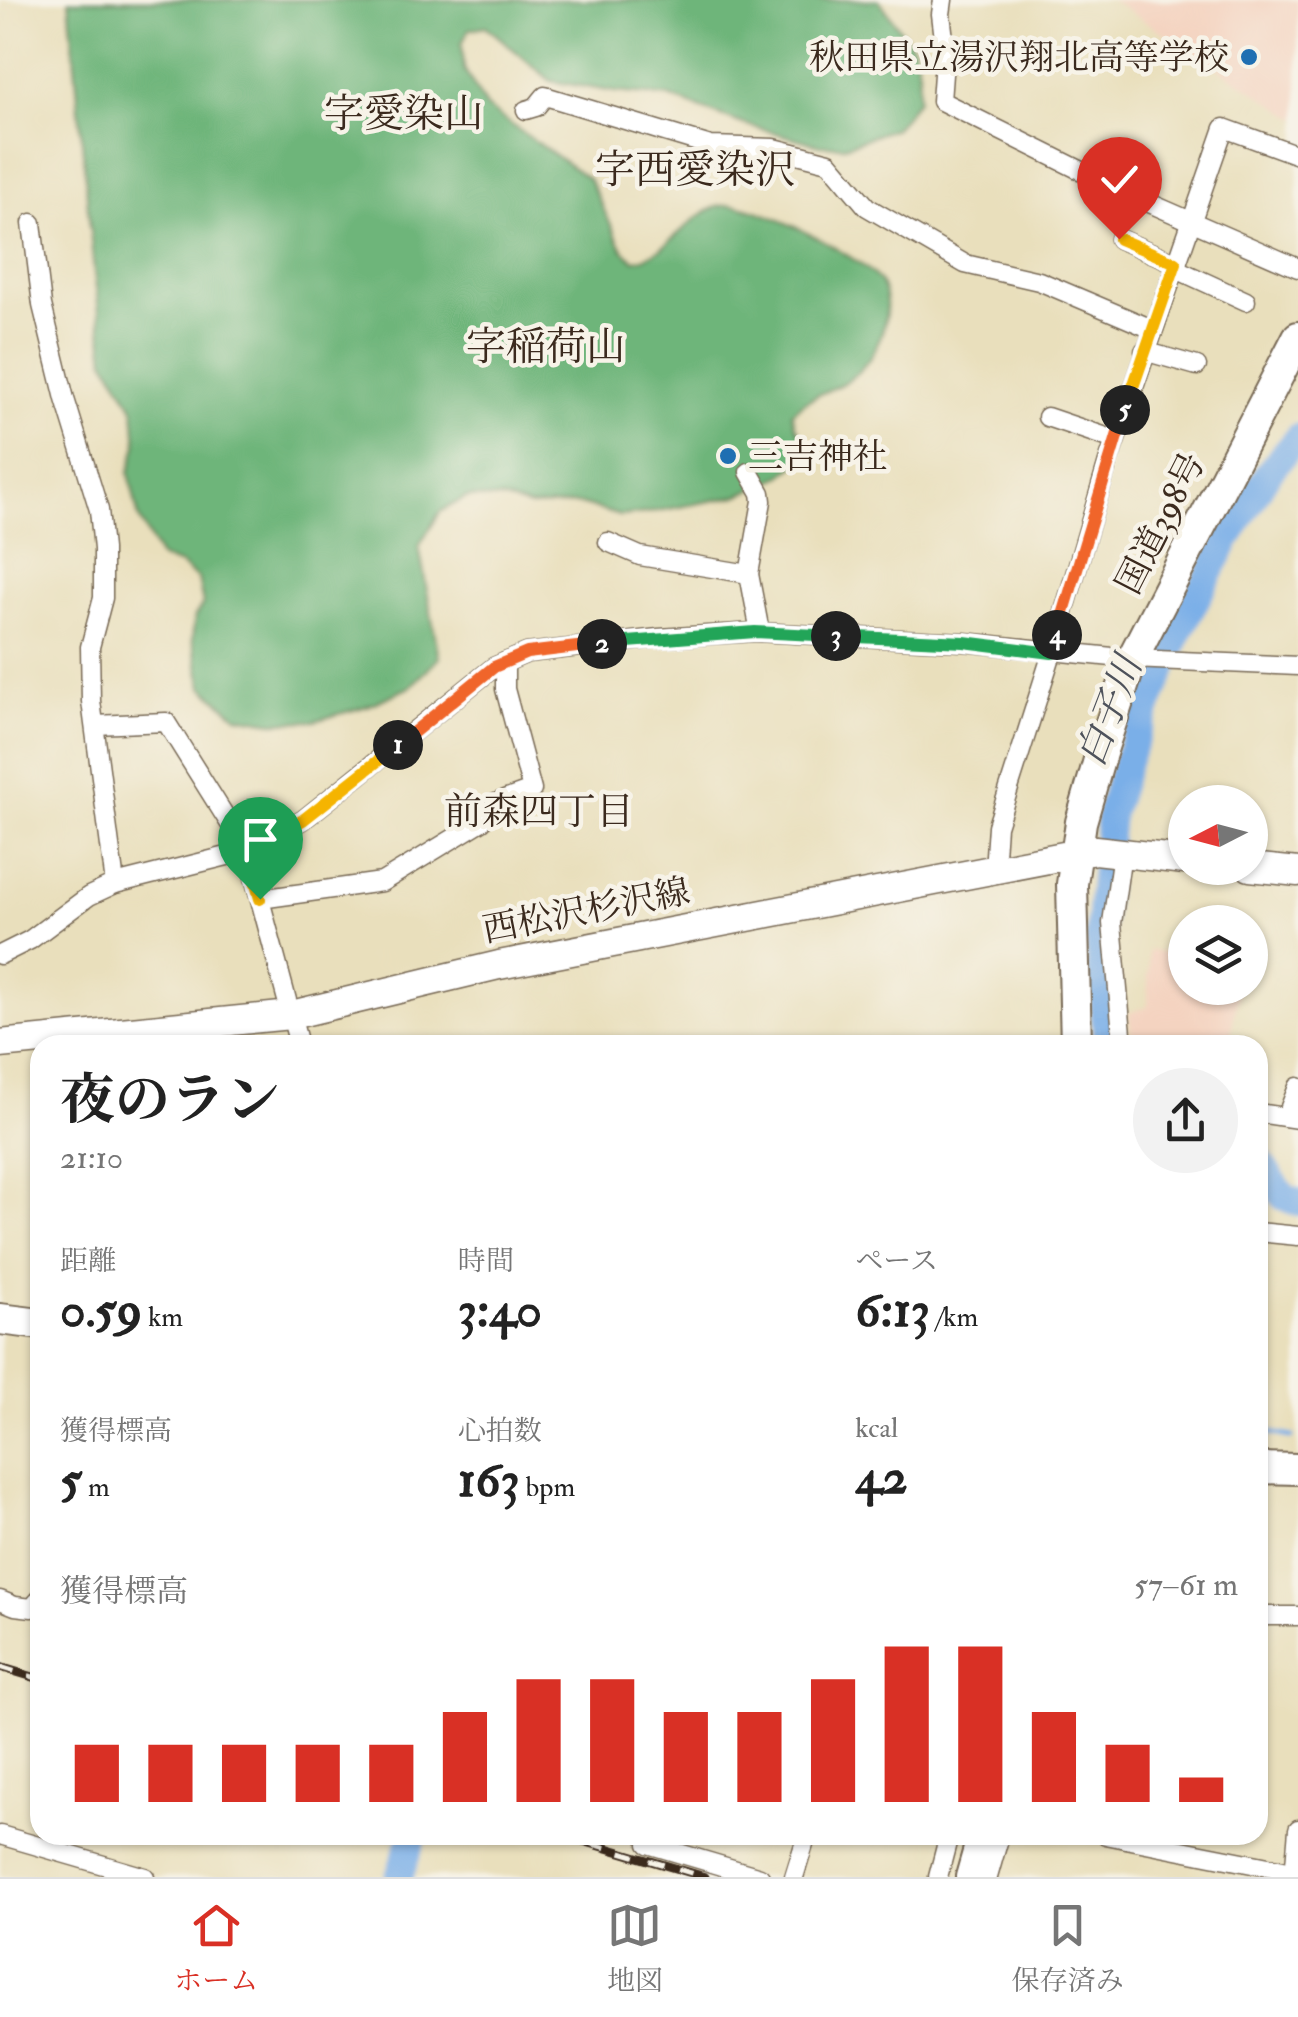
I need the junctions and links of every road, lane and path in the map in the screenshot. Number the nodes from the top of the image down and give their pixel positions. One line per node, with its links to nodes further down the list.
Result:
1 (943, 0): 4 (street)
2 (526, 110): 10 (street)
3 (1298, 155): 4 (street)
4 (1190, 220): 7 (street); 8 (street)
5 (32, 223): 24 (street)
6 (1119, 239): 7 (street)
7 (1175, 266): 9 (street); 10 (street)
8 (1298, 268)
9 (1246, 302)
10 (1152, 328): 12 (street)
11 (1298, 337): 21 (highway, 国道398号)
12 (1144, 351): 13 (street); 15 (street)
13 (1197, 366)
14 (1047, 417): 15 (street)
15 (1115, 440): 20 (street)
16 (749, 472): 18 (street)
17 (608, 542): 18 (street)
18 (749, 574): 19 (street)
19 (760, 632): 20 (street); 22 (street)
20 (1052, 653): 21 (street); 29 (street)
21 (1140, 659): 23 (street); 26 (highway, 国道398号)
22 (504, 662): 25 (street); 32 (street)
23 (1298, 666)
24 (94, 725): 25 (street); 31 (street)
25 (247, 851): 31 (street); 32 (street)
26 (1102, 852): 27 (main road, 西松沢杉沢線); 29 (main road, 西松沢杉沢線); 37 (highway, 国道398号); 38 (street)
27 (1168, 858)
28 (1268, 869): 30 (main road)
29 (994, 870): 34 (main road, 西松沢杉沢線)
30 (1298, 872)
31 (115, 884): 33 (street)
32 (260, 899): 34 (street)
33 (0, 956)
34 (291, 1014): 35 (main road, 西松沢杉沢線); 36 (street)
35 (87, 1035)
36 (296, 1035)
37 (1076, 1035)
38 (1122, 1035)
39 (30, 1041): 40 (main road, 西松沢杉沢線)
40 (0, 1044)
41 (1298, 1087): 42 (street)
42 (1292, 1118)
43 (1268, 1233): 44 (street)
44 (1298, 1236)
45 (0, 1319): 46 (highway)
46 (30, 1323)
47 (1268, 1468): 48 (highway)
48 (1298, 1469)
49 (0, 1600): 50 (street)
50 (30, 1608)
51 (1268, 1616): 52 (street)
52 (1298, 1616)
53 (1298, 1829): 63 (street)
54 (0, 1835): 55 (street)
55 (30, 1844)
56 (35, 1845): 64 (street)
57 (651, 1845): 65 (street)
58 (803, 1845): 66 (street)
59 (947, 1845): 67 (street)
60 (981, 1845): 68 (highway)
61 (997, 1845): 69 (street)
62 (1176, 1845): 63 (street)
63 (1295, 1874)
64 (145, 1877)
65 (760, 1877)
66 (794, 1877)
67 (938, 1877)
68 (971, 1877)
69 (988, 1877)

